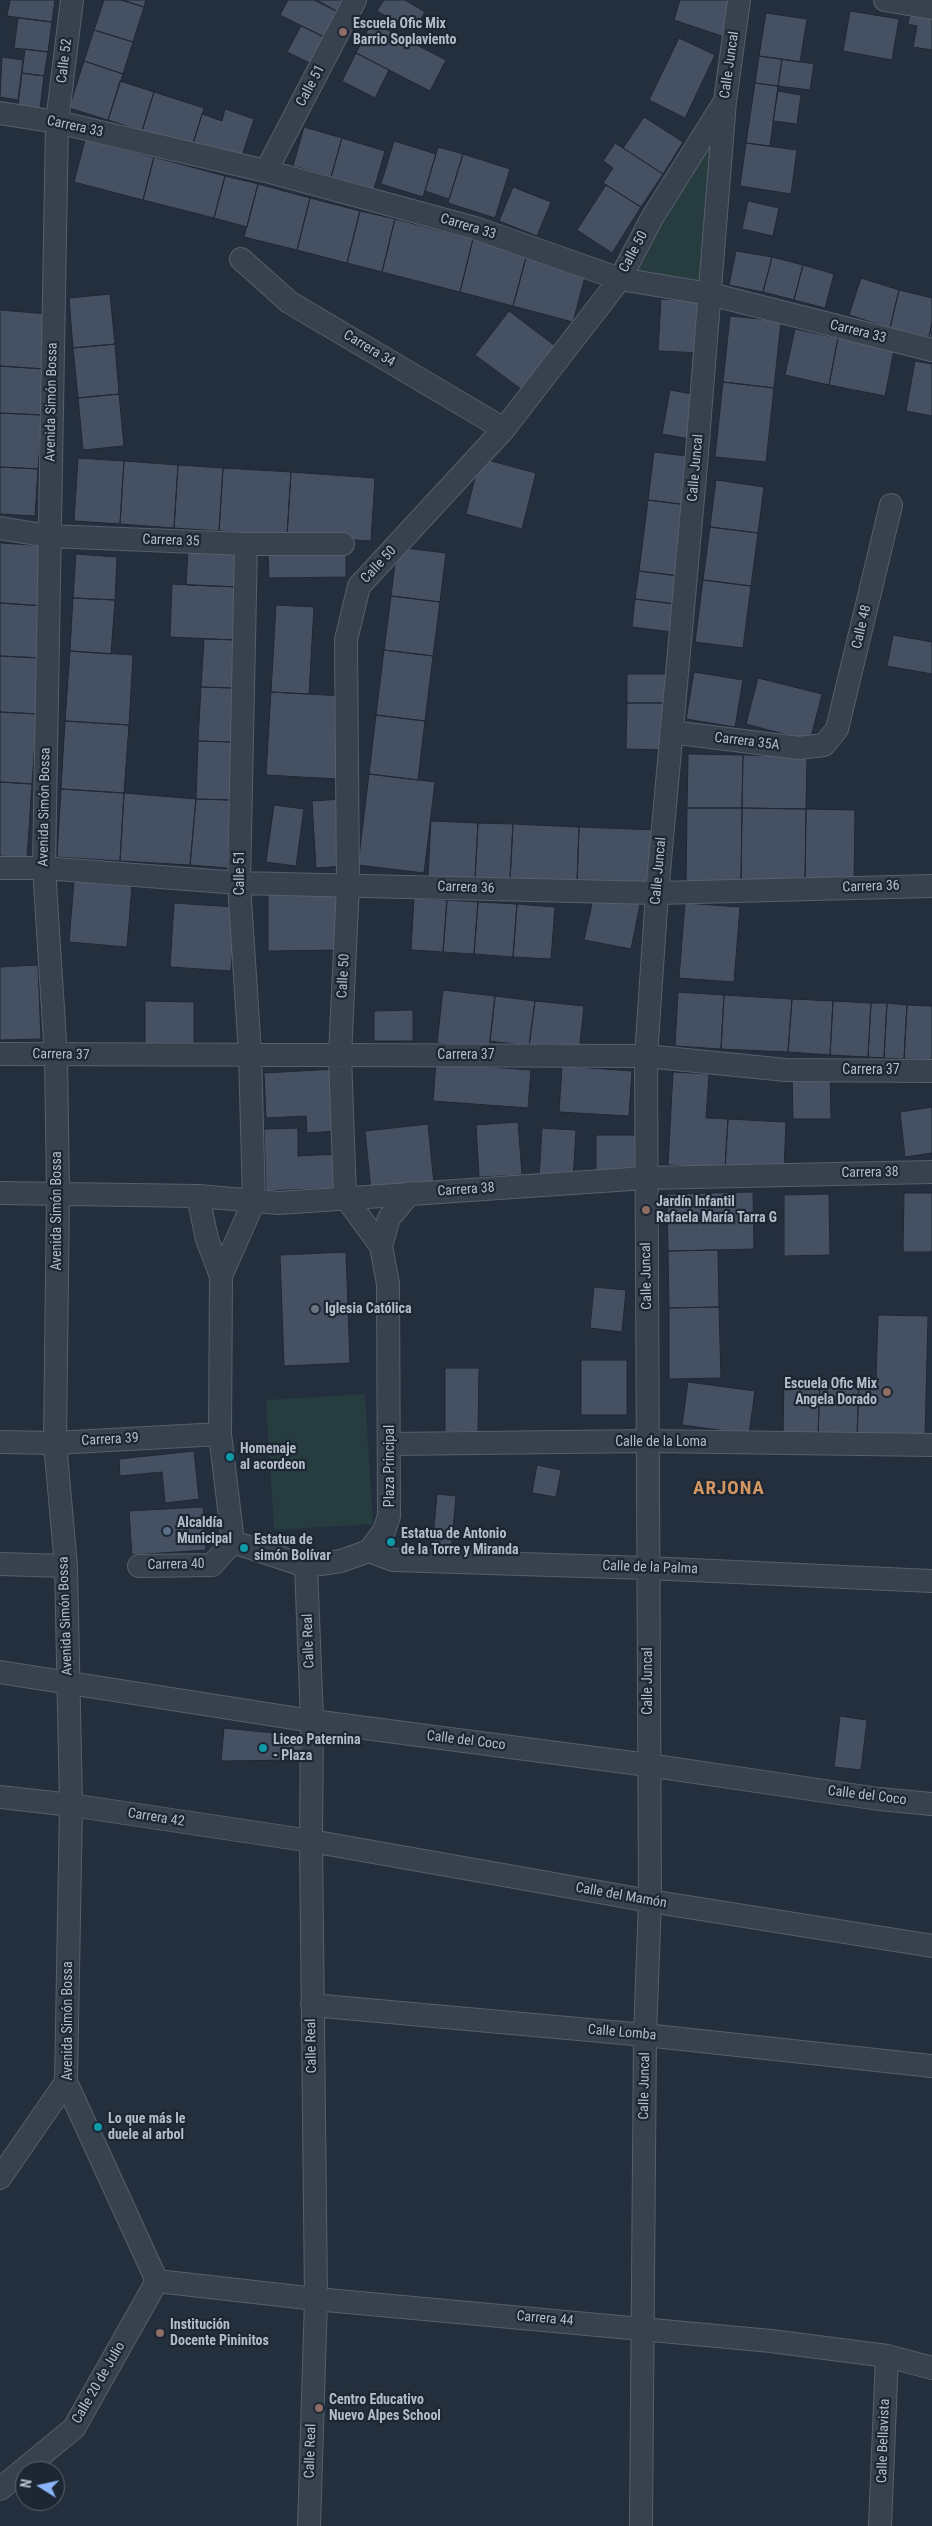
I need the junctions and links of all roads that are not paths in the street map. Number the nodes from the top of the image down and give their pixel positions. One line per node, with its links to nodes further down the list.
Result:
1 (72, 0): 8 (street, Calle 52)
2 (355, 0): 9 (street, Calle 51)
3 (739, 0): 6 (street, Calle Juncal)
4 (885, 0): 5 (street)
5 (932, 8)
6 (725, 101): 11 (street, Calle 50); 12 (street, Calle Juncal)
7 (0, 113): 8 (street, Carrera 33)
8 (57, 122): 9 (street, Carrera 33); 17 (street, Avenida Simón Bossa)
9 (266, 171): 11 (street, Carrera 33)
10 (241, 259): 14 (street, Carrera 34)
11 (620, 279): 12 (street, Carrera 33); 14 (street, Calle 50)
12 (710, 294): 13 (street, Carrera 33); 20 (street, Calle Juncal)
13 (932, 350)
14 (504, 429): 25 (street, Calle 50)
15 (891, 505): 21 (street, Calle 48)
16 (0, 528): 17 (street, Carrera 35)
17 (49, 536): 18 (street, Carrera 35); 23 (street, Avenida Simón Bossa)
18 (246, 544): 19 (street, Carrera 35); 24 (street, Calle 51)
19 (343, 544)
20 (671, 732): 21 (street, Carrera 35A); 27 (street, Calle Juncal)
21 (824, 745)
22 (0, 868): 23 (street, Carrera 36)
23 (44, 868): 24 (street, Carrera 36); 31 (street, Avenida Simón Bossa)
24 (239, 883): 25 (street, Carrera 36); 29 (street, Calle 51)
25 (348, 885): 27 (street, Carrera 36); 30 (street, Calle 50)
26 (932, 886): 27 (street, Carrera 36)
27 (657, 893): 32 (street, Calle Juncal)
28 (0, 1054): 31 (street, Carrera 37)
29 (250, 1054): 30 (street, Carrera 37); 31 (street, Carrera 37); 41 (street, Calle 51)
30 (340, 1055): 32 (street, Carrera 37); 40 (street, Calle 50)
31 (56, 1056): 36 (street, Avenida Simón Bossa)
32 (646, 1056): 33 (street, Carrera 37); 35 (street, Calle Juncal)
33 (932, 1071)
34 (932, 1172): 35 (street, Carrera 38)
35 (646, 1178): 38 (street, Carrera 38); 45 (street, Calle Juncal)
36 (58, 1192): 37 (street, Carrera 38); 39 (street, Carrera 38); 47 (street, Avenida Simón Bossa)
37 (0, 1193)
38 (410, 1194): 40 (street, Carrera 38); 42 (street)
39 (198, 1196): 41 (street, Carrera 38); 43 (street)
40 (345, 1197): 41 (street, Carrera 38); 42 (street, Plaza Principal)
41 (254, 1201): 43 (street)
42 (381, 1246): 48 (street, Plaza Principal)
43 (221, 1276): 44 (street)
44 (220, 1434): 47 (street, Carrera 39); 50 (street)
45 (649, 1441): 48 (street, Calle de la Loma); 49 (street, Calle de la Loma); 56 (street, Calle Juncal)
46 (0, 1442): 47 (street, Carrera 39)
47 (55, 1443): 53 (street, Avenida Simón Bossa)
48 (390, 1444): 51 (street, Plaza Principal)
49 (932, 1445)
50 (233, 1542): 54 (street, Carrera 40); 55 (street)
51 (369, 1551): 55 (street); 56 (street, Calle de la Palma)
52 (0, 1564): 53 (street)
53 (66, 1566): 59 (street, Avenida Simón Bossa)
54 (139, 1566)
55 (306, 1566): 60 (street, Calle Real)
56 (648, 1568): 57 (street, Calle de la Palma); 61 (street, Calle Juncal)
57 (932, 1581)
58 (0, 1672): 59 (street, Calle del Coco)
59 (68, 1681): 60 (street, Calle del Coco); 64 (street, Avenida Simón Bossa)
60 (312, 1720): 61 (street, Calle del Coco); 65 (street, Calle Real)
61 (648, 1764): 63 (street, Calle del Coco); 66 (street, Calle Juncal)
62 (0, 1797): 64 (street, Carrera 42)
63 (932, 1804)
64 (71, 1805): 65 (street, Carrera 42); 71 (street, Avenida Simón Bossa)
65 (311, 1841): 66 (street, Calle del Mamón); 68 (street, Calle Real)
66 (650, 1901): 67 (street, Calle del Mamón); 69 (street, Calle Juncal)
67 (932, 1946)
68 (312, 2005): 69 (street, Calle Lomba); 74 (street, Calle Real)
69 (645, 2035): 70 (street, Calle Lomba); 75 (street, Calle Juncal)
70 (932, 2066)
71 (66, 2082): 72 (street); 73 (street, Avenida Simón Bossa)
72 (0, 2178)
73 (156, 2281): 74 (street, Carrera 44); 78 (street, Calle 20 de Julio)
74 (316, 2299): 75 (street, Carrera 44); 79 (street, Calle Real)
75 (642, 2328): 76 (street, Carrera 44); 80 (street, Calle Juncal)
76 (887, 2356): 77 (street, Carrera 44); 81 (street, Calle Bellavista)
77 (932, 2368)
78 (0, 2489)
79 (309, 2526)
80 (641, 2526)
81 (880, 2526)

